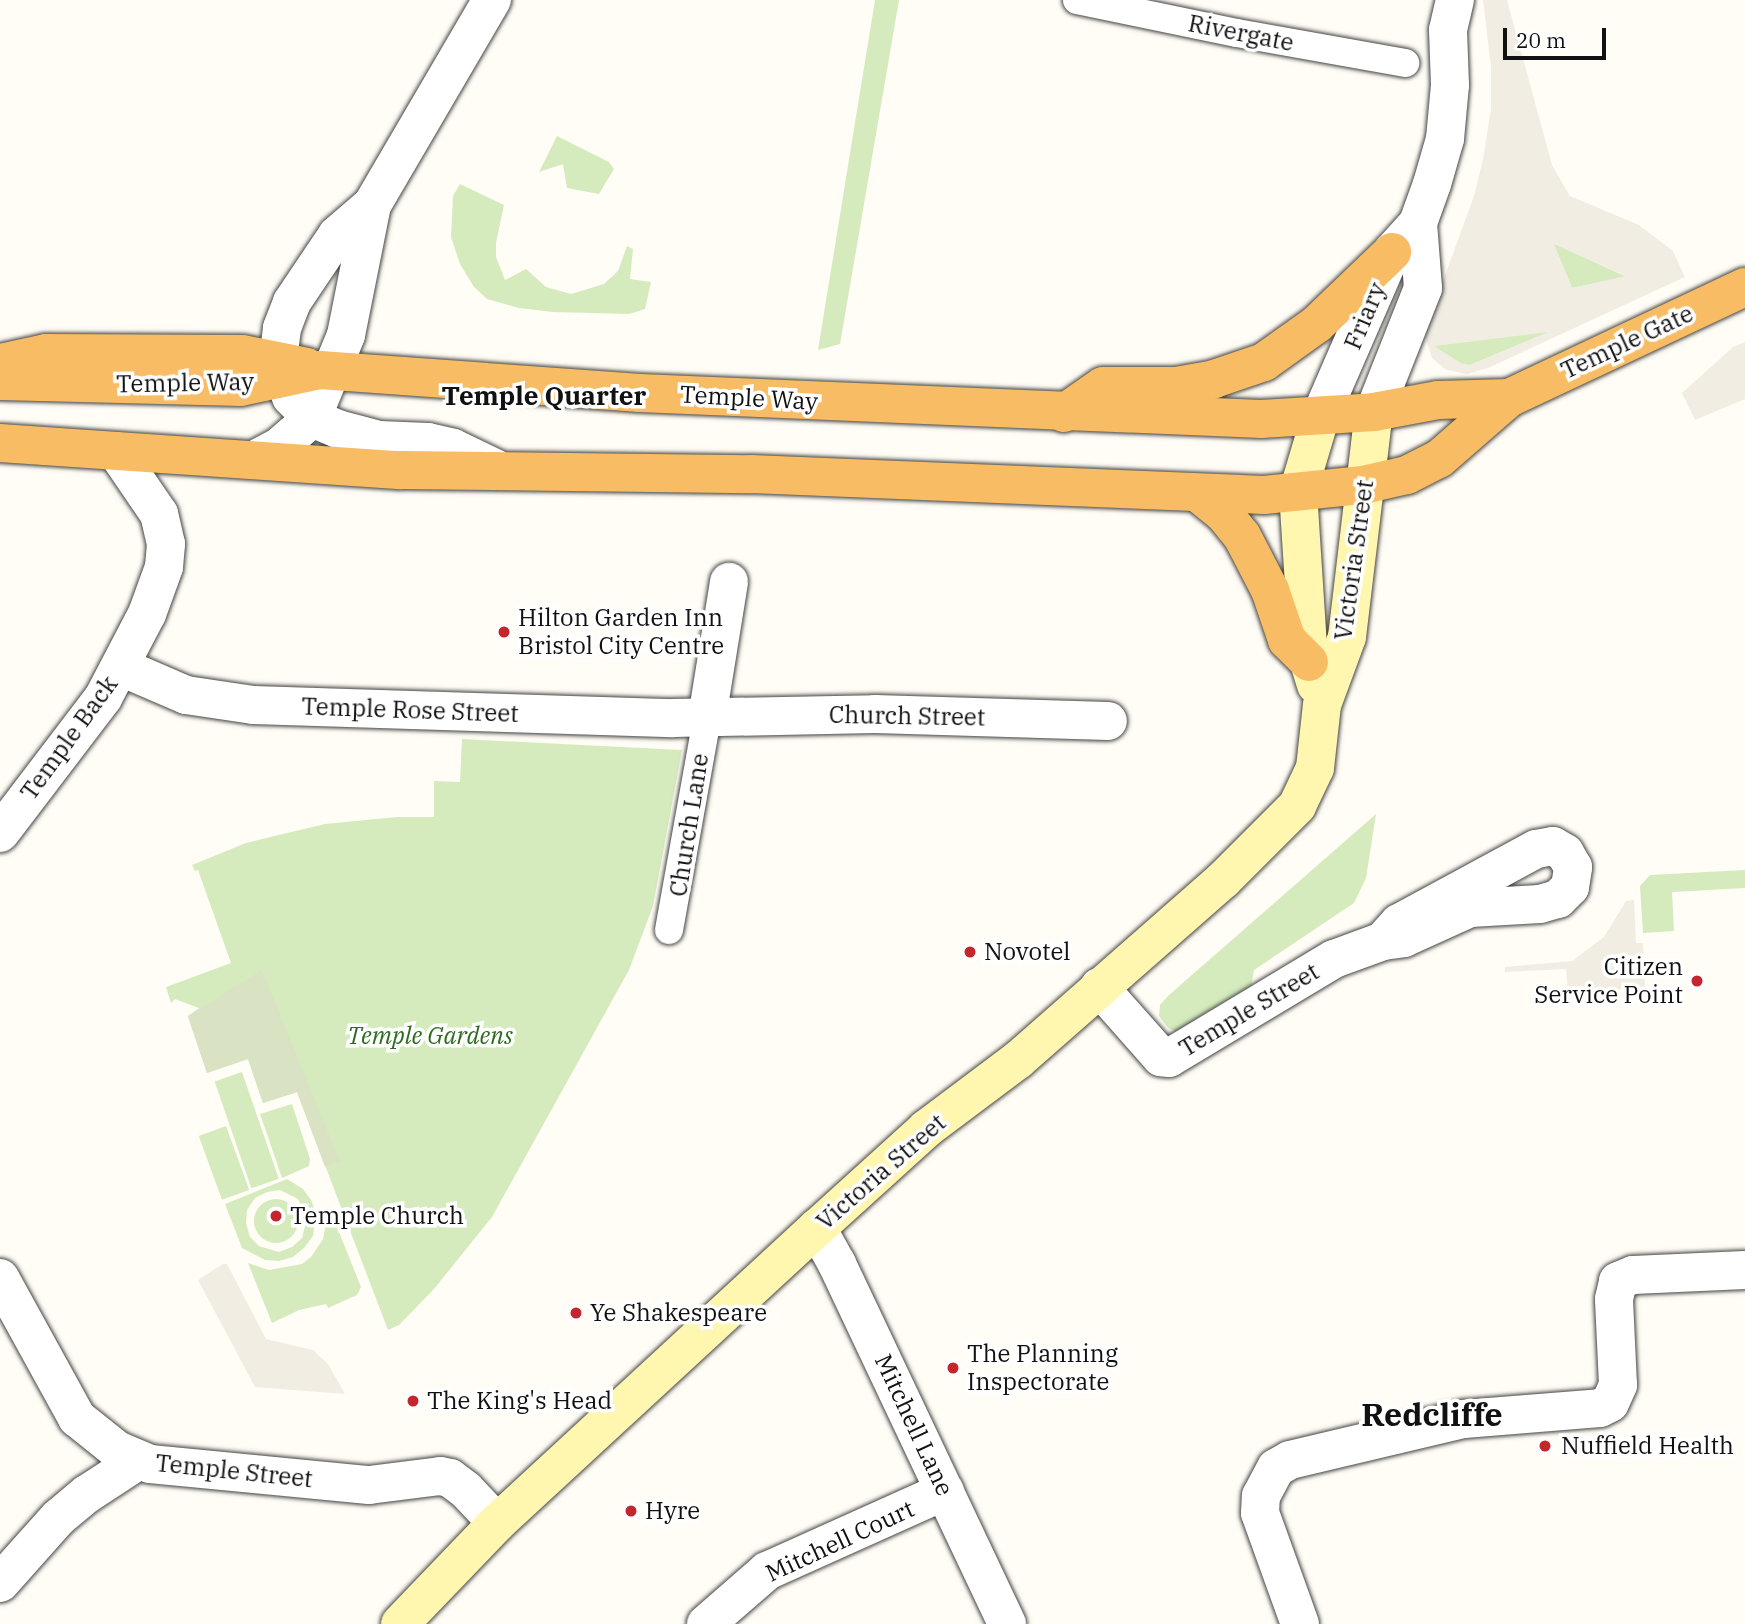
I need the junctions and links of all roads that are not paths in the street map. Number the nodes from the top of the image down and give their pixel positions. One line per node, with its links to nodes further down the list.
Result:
1 (492, 0): 5 (street)
2 (1077, 0): 4 (street, Rivergate)
3 (1443, 10): 6 (street, Friary)
4 (1405, 63)
5 (372, 205): 10 (street); 11 (street)
6 (1418, 223): 7 (street, Friary); 14 (street, Friary)
7 (1392, 252): 15 (highway); 16 (street, Friary)
8 (1745, 287): 13 (highway, Temple Gate)
9 (0, 363): 10 (highway)
10 (280, 370): 11 (highway, Temple Way); 12 (highway, Temple Way); 17 (street)
11 (326, 371): 15 (highway, Temple Way); 17 (street)
12 (0, 381)
13 (1509, 398): 14 (highway, Temple Gate); 22 (highway, Temple Gate)
14 (1374, 412): 16 (highway, Temple Way); 22 (main road, Victoria Street)
15 (1064, 413): 16 (highway, Temple Way)
16 (1321, 415): 23 (main road, Victoria Street)
17 (312, 418): 20 (street); 21 (street)
18 (0, 443): 19 (highway)
19 (116, 451): 20 (highway); 27 (street, Temple Back)
20 (254, 460): 21 (highway)
21 (497, 470): 24 (highway)
22 (1363, 485): 23 (highway); 28 (main road, Victoria Street)
23 (1298, 492): 24 (highway); 26 (main road, Victoria Street)
24 (1198, 493): 26 (highway)
25 (729, 582): 29 (street)
26 (1308, 662): 28 (main road, Victoria Street)
27 (121, 667): 29 (street, Temple Rose Street); 31 (street, Temple Back)
28 (1322, 705): 34 (main road, Victoria Street)
29 (707, 718): 30 (street, Church Street); 32 (street, Church Lane)
30 (1108, 721)
31 (0, 833)
32 (669, 930)
33 (1383, 941): 34 (street, Temple Street)
34 (1099, 987): 35 (main road, Victoria Street)
35 (817, 1227): 39 (street, Mitchell Lane); 40 (main road, Victoria Street)
36 (1745, 1270): 45 (street)
37 (0, 1278): 38 (street)
38 (139, 1460): 40 (street, Temple Street); 41 (street, Temple Street)
39 (945, 1491): 43 (street, Mitchell Court); 44 (street, Mitchell Lane)
40 (496, 1523): 42 (main road, Victoria Street)
41 (0, 1583)
42 (400, 1624)
43 (706, 1624)
44 (1007, 1624)
45 (1300, 1624)

